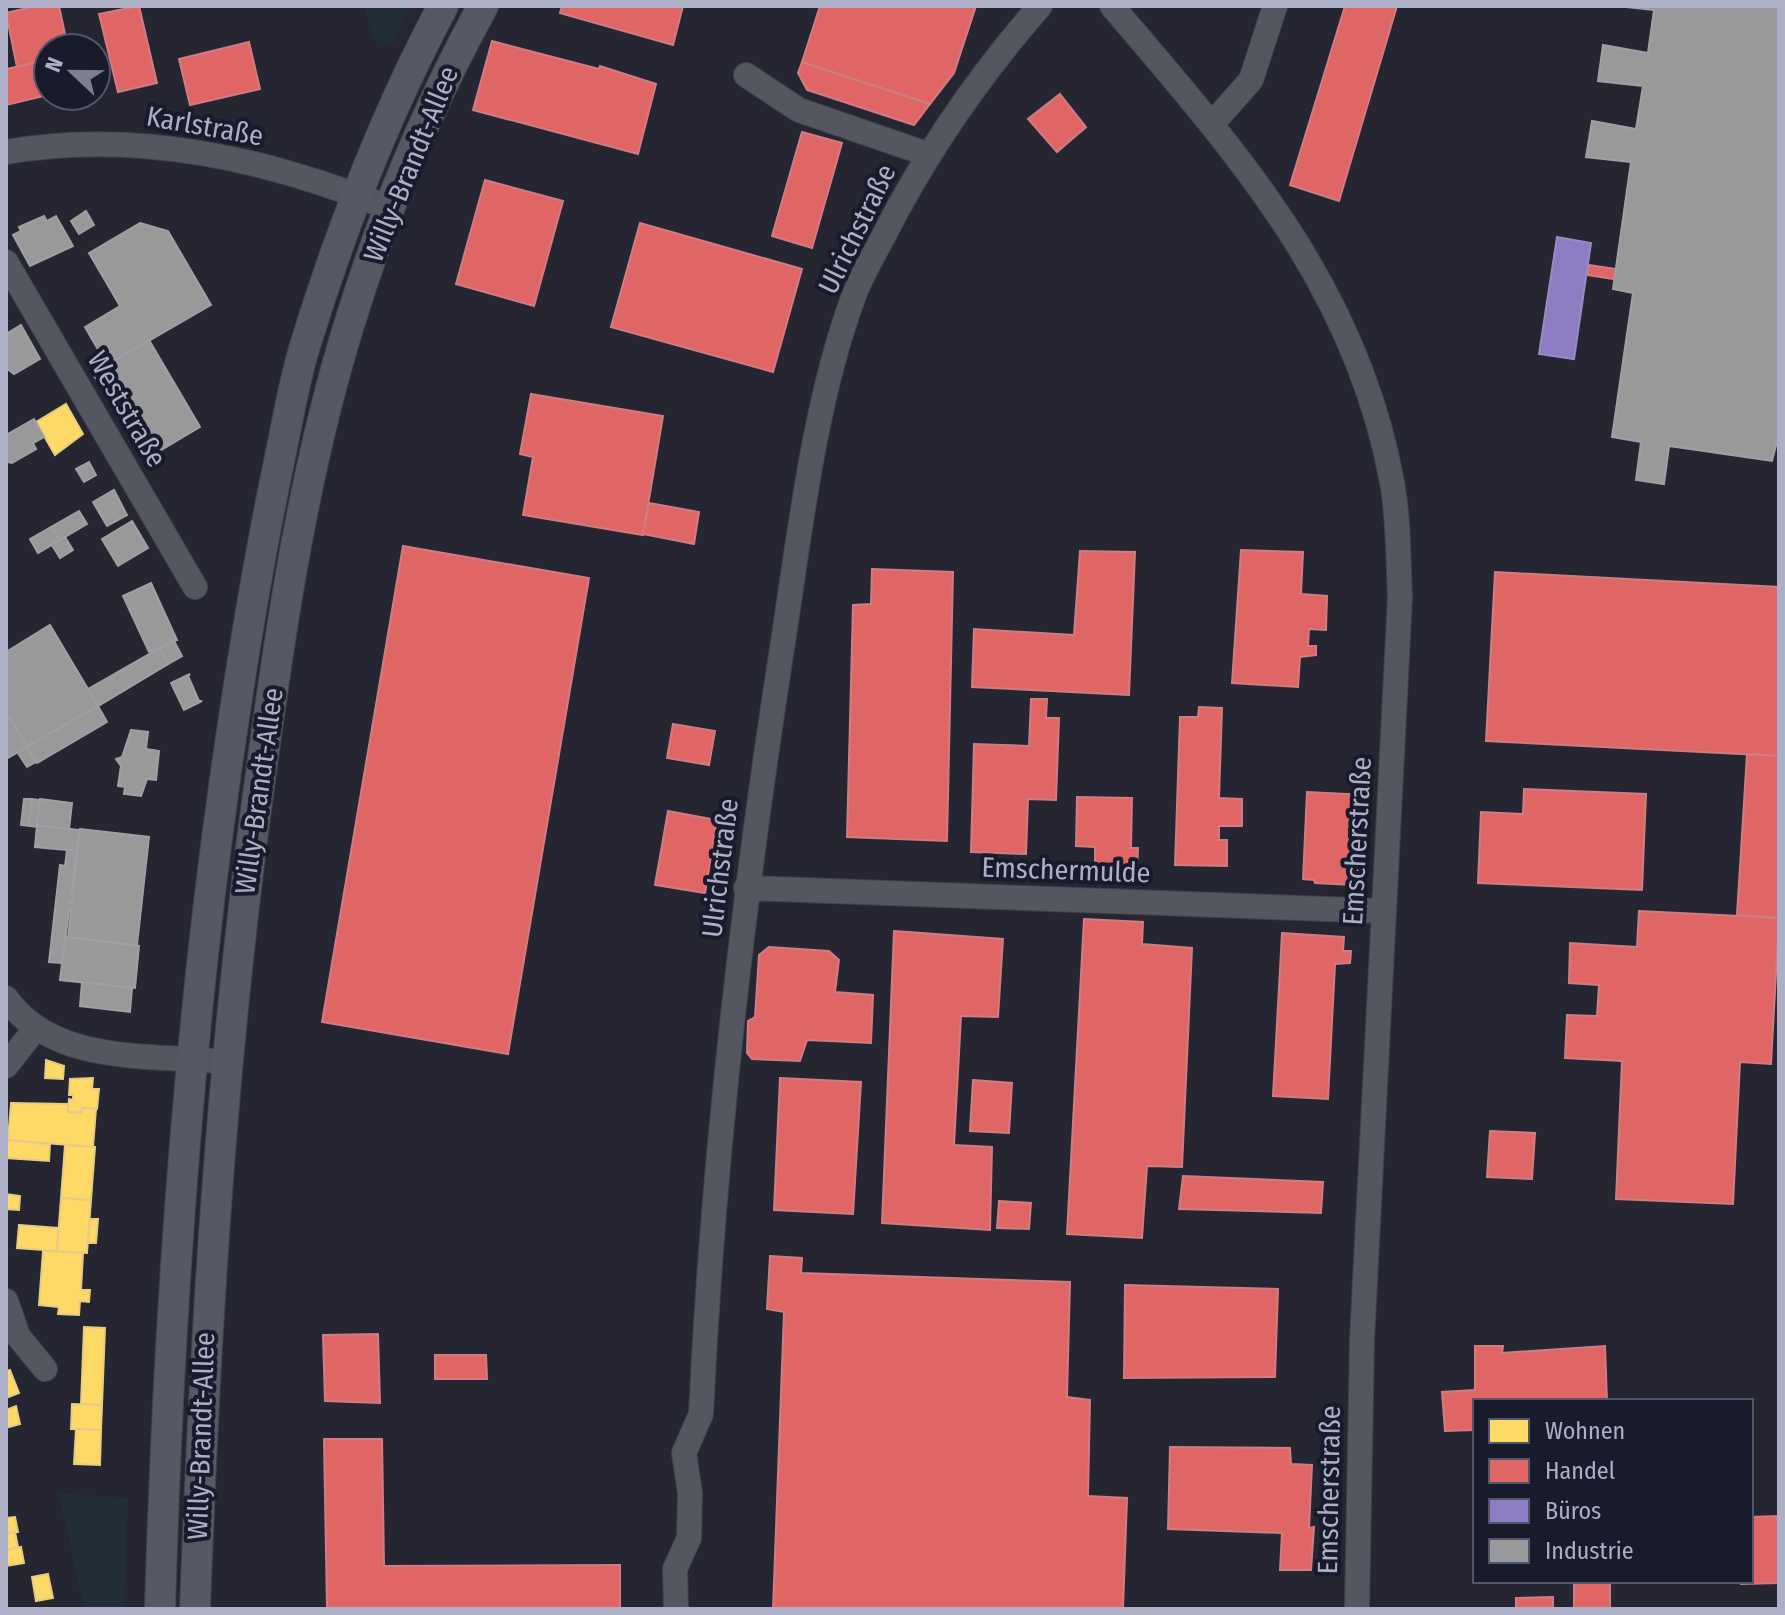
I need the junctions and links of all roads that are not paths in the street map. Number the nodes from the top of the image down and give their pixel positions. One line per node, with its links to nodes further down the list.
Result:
1 (443, 6): 10 (main road, Willy-Brandt-Allee)
2 (483, 6): 11 (main road, Willy-Brandt-Allee)
3 (1040, 6): 9 (street, Ulrichstraße)
4 (1112, 6): 7 (street, Emscherstraße)
5 (1275, 6): 7 (street)
6 (746, 75): 9 (street, Ulrichstraße)
7 (1212, 124): 15 (street, Emscherstraße)
8 (6, 152): 10 (street, Karlstraße)
9 (927, 154): 14 (street, Ulrichstraße)
10 (356, 195): 11 (street, Karlstraße); 18 (main road, Willy-Brandt-Allee)
11 (389, 208): 19 (main road, Willy-Brandt-Allee)
12 (6, 262): 13 (street, Weststraße)
13 (195, 587)
14 (746, 888): 15 (street, Emschermulde); 25 (street, Ulrichstraße)
15 (1383, 911): 26 (street, Emscherstraße)
16 (6, 998): 17 (street)
17 (35, 1029): 18 (street); 20 (street)
18 (191, 1058): 19 (street); 23 (main road, Willy-Brandt-Allee)
19 (226, 1062): 24 (main road, Willy-Brandt-Allee)
20 (6, 1066)
21 (6, 1301): 22 (street)
22 (45, 1369)
23 (160, 1609)
24 (195, 1609)
25 (676, 1609)
26 (1357, 1609)

